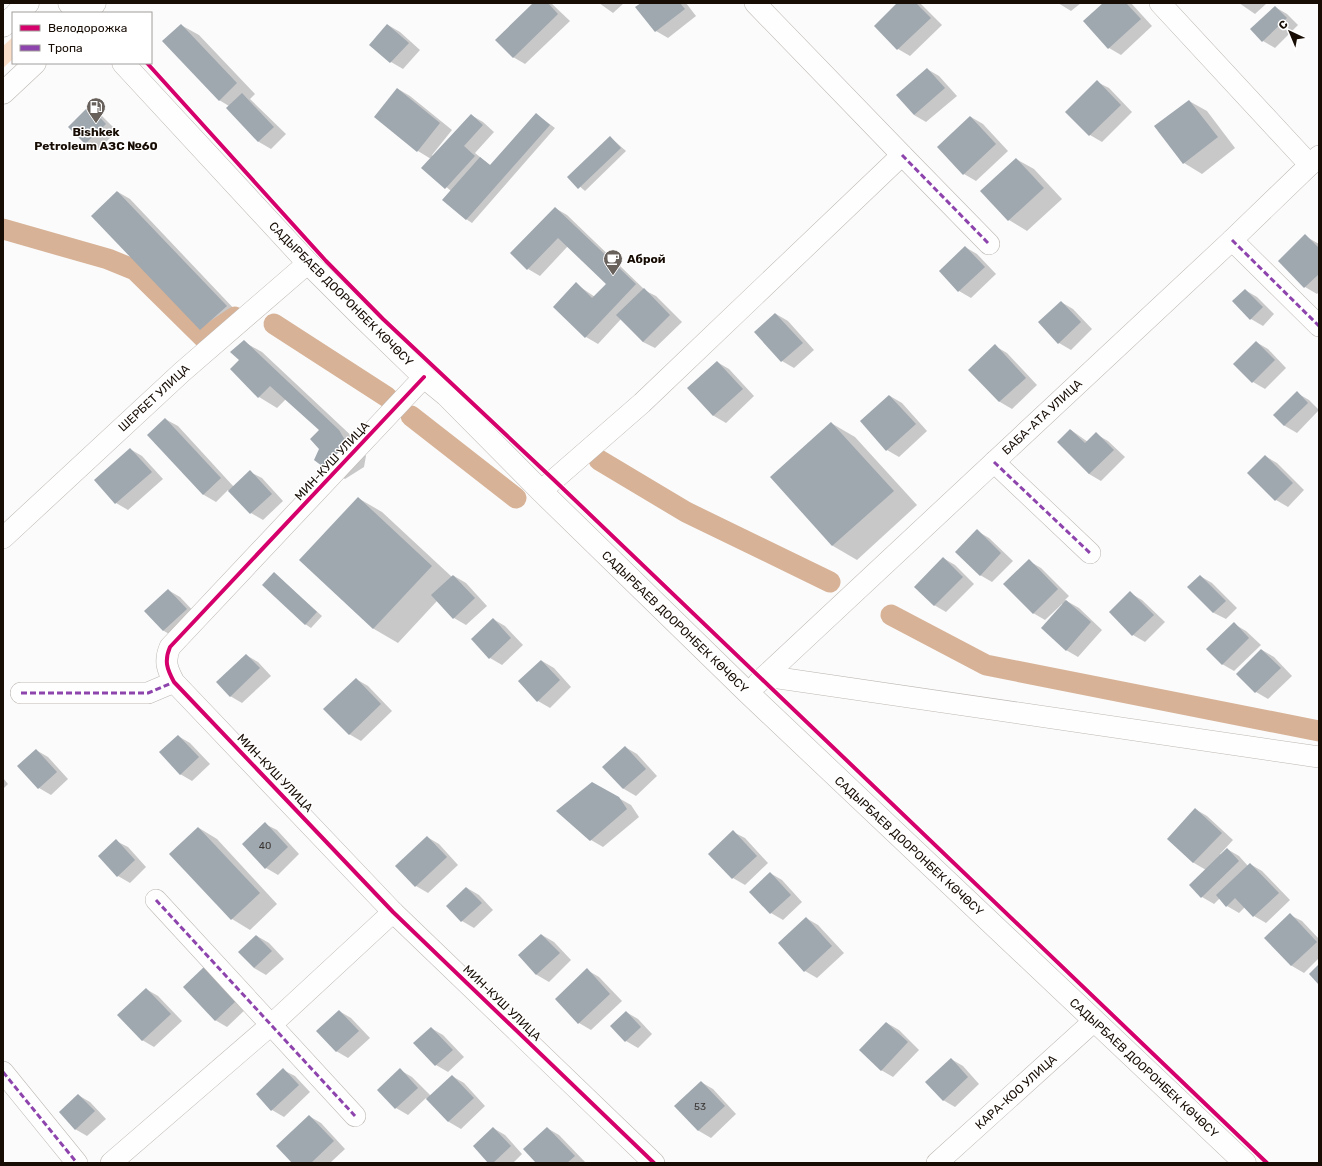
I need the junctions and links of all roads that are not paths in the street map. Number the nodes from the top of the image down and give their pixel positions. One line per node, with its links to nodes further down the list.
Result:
1 (28, 3): 6 (main road)
2 (69, 3): 7 (main road)
3 (94, 3): 8 (main road)
4 (755, 3): 14 (street)
5 (1160, 3): 15 (street)
6 (18, 12)
7 (77, 12)
8 (87, 12)
9 (12, 18): 10 (main road)
10 (3, 26)
11 (34, 64): 13 (main road)
12 (124, 64): 18 (main road, САДЫРБАЕВ ДООРОНБЕК КӨЧӨСҮ)
13 (3, 93)
14 (902, 156): 17 (street); 22 (street)
15 (1314, 161): 16 (street, БАБА-АТА УЛИЦА)
16 (1232, 240): 19 (street); 21 (street, БАБА-АТА УЛИЦА)
17 (989, 244)
18 (308, 262): 20 (main road, САДЫРБАЕВ ДООРОНБЕК КӨЧӨСҮ); 23 (street, ШЕРБЕТ УЛИЦА)
19 (1319, 326)
20 (424, 377): 22 (main road, САДЫРБАЕВ ДООРОНБЕК КӨЧӨСҮ); 26 (street, МИН-КУШ УЛИЦА)
21 (994, 462): 24 (street); 25 (street, БАБА-АТА УЛИЦА)
22 (541, 491): 27 (main road, САДЫРБАЕВ ДООРОНБЕК КӨЧӨСҮ)
23 (3, 538)
24 (1090, 552)
25 (765, 676): 27 (street, БАБА-АТА УЛИЦА); 29 (street)
26 (174, 682): 28 (street); 31 (street, МИН-КУШ УЛИЦА)
27 (747, 692): 32 (main road, САДЫРБАЕВ ДООРОНБЕК КӨЧӨСҮ)
28 (21, 693)
29 (1319, 757)
30 (156, 900): 33 (street)
31 (393, 912): 33 (street); 38 (street, МИН-КУШ УЛИЦА)
32 (1094, 1021): 39 (street, КАРА-КОО УЛИЦА); 40 (main road, САДЫРБАЕВ ДООРОНБЕК КӨЧӨСҮ)
33 (272, 1024): 35 (street); 37 (street)
34 (3, 1072): 36 (street)
35 (356, 1116)
36 (77, 1163)
37 (110, 1163)
38 (654, 1163)
39 (937, 1163)
40 (1245, 1163)

